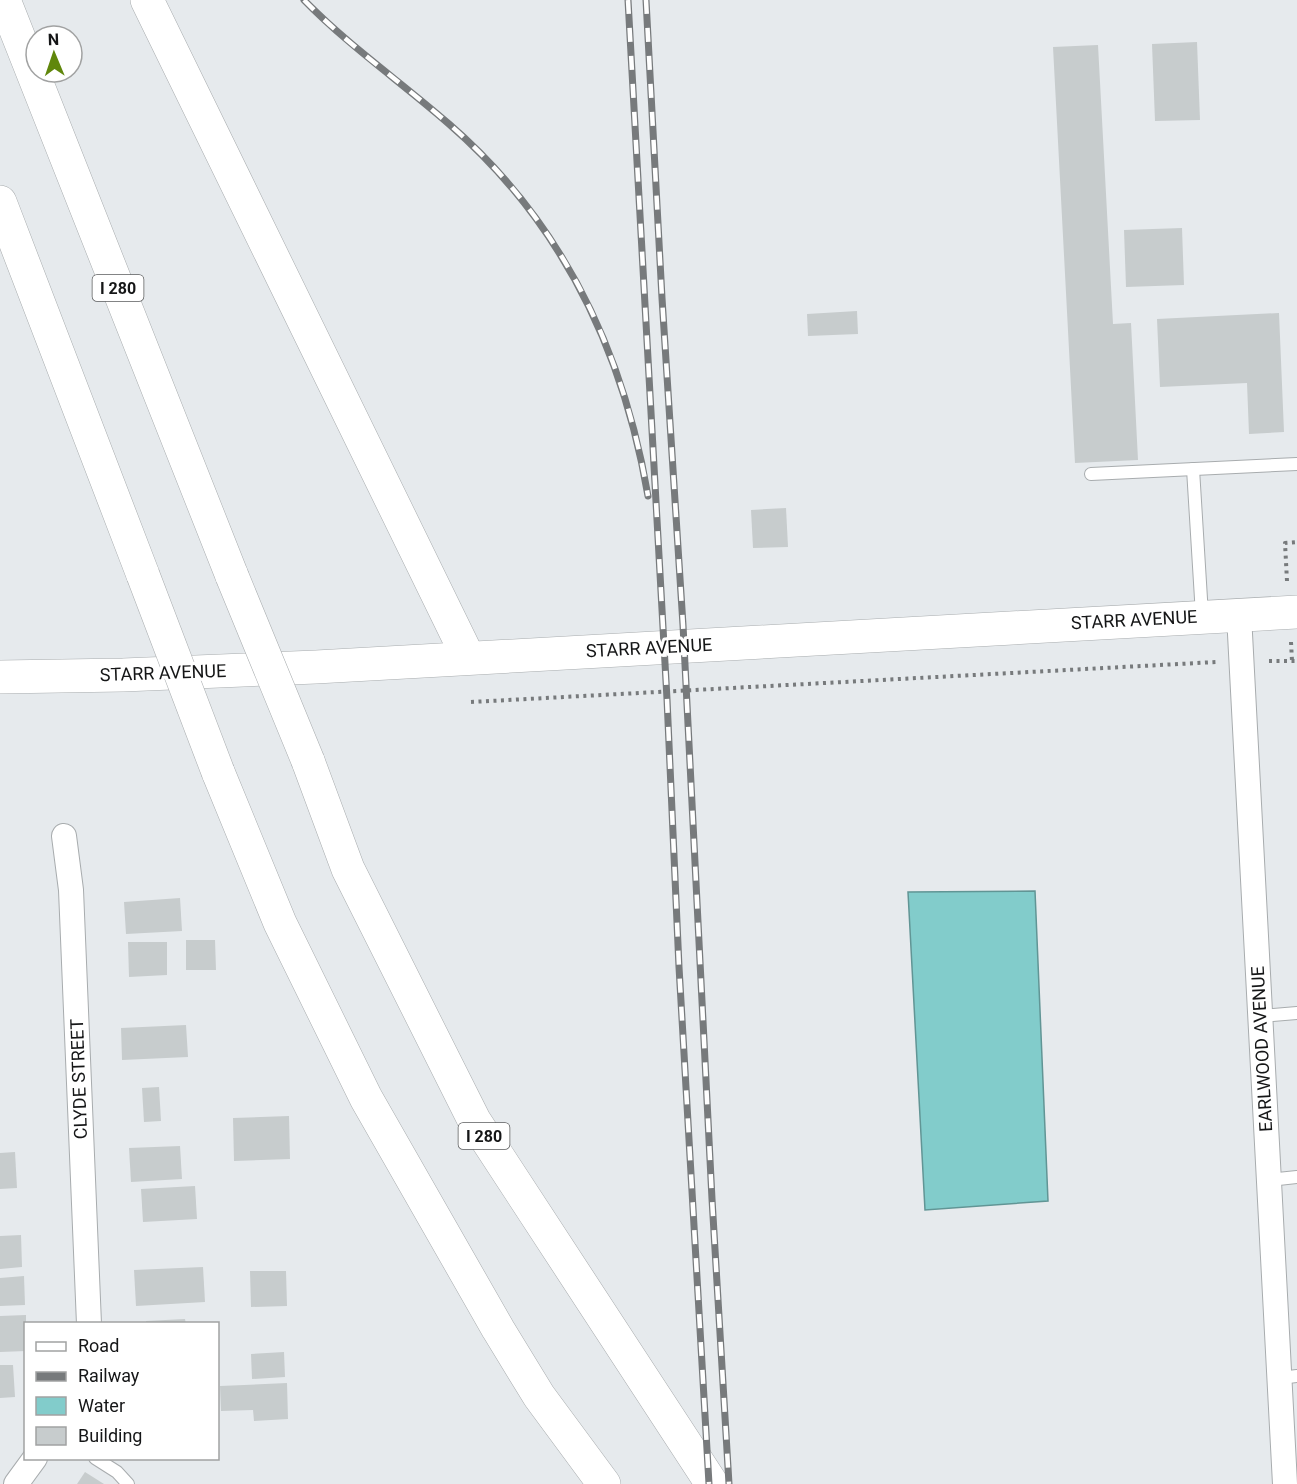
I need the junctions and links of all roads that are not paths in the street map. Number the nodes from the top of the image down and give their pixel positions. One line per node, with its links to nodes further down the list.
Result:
1 (4, 0): 24 (main road, I 280, bridge)
2 (147, 0): 10 (main road)
3 (0, 202): 23 (main road, bridge)
4 (1297, 464): 5 (lane)
5 (1193, 469): 6 (lane); 9 (lane)
6 (1090, 474)
7 (1297, 612): 8 (main road, STARR AVENUE)
8 (1239, 615): 9 (main road, STARR AVENUE); 14 (street, EARLWOOD AVENUE)
9 (1202, 616): 10 (main road, STARR AVENUE)
10 (468, 657): 11 (main road, STARR AVENUE)
11 (0, 677)
12 (64, 836): 17 (street, CLYDE STREET)
13 (1297, 1013): 14 (lane)
14 (1260, 1016): 16 (street, EARLWOOD AVENUE)
15 (1297, 1177): 16 (lane)
16 (1269, 1180): 18 (street, EARLWOOD AVENUE)
17 (89, 1322)
18 (1288, 1377): 25 (street, EARLWOOD AVENUE)
19 (34, 1460): 21 (street)
20 (98, 1460): 22 (lane)
21 (16, 1484)
22 (128, 1484)
23 (604, 1484)
24 (712, 1484)
25 (1285, 1484)

